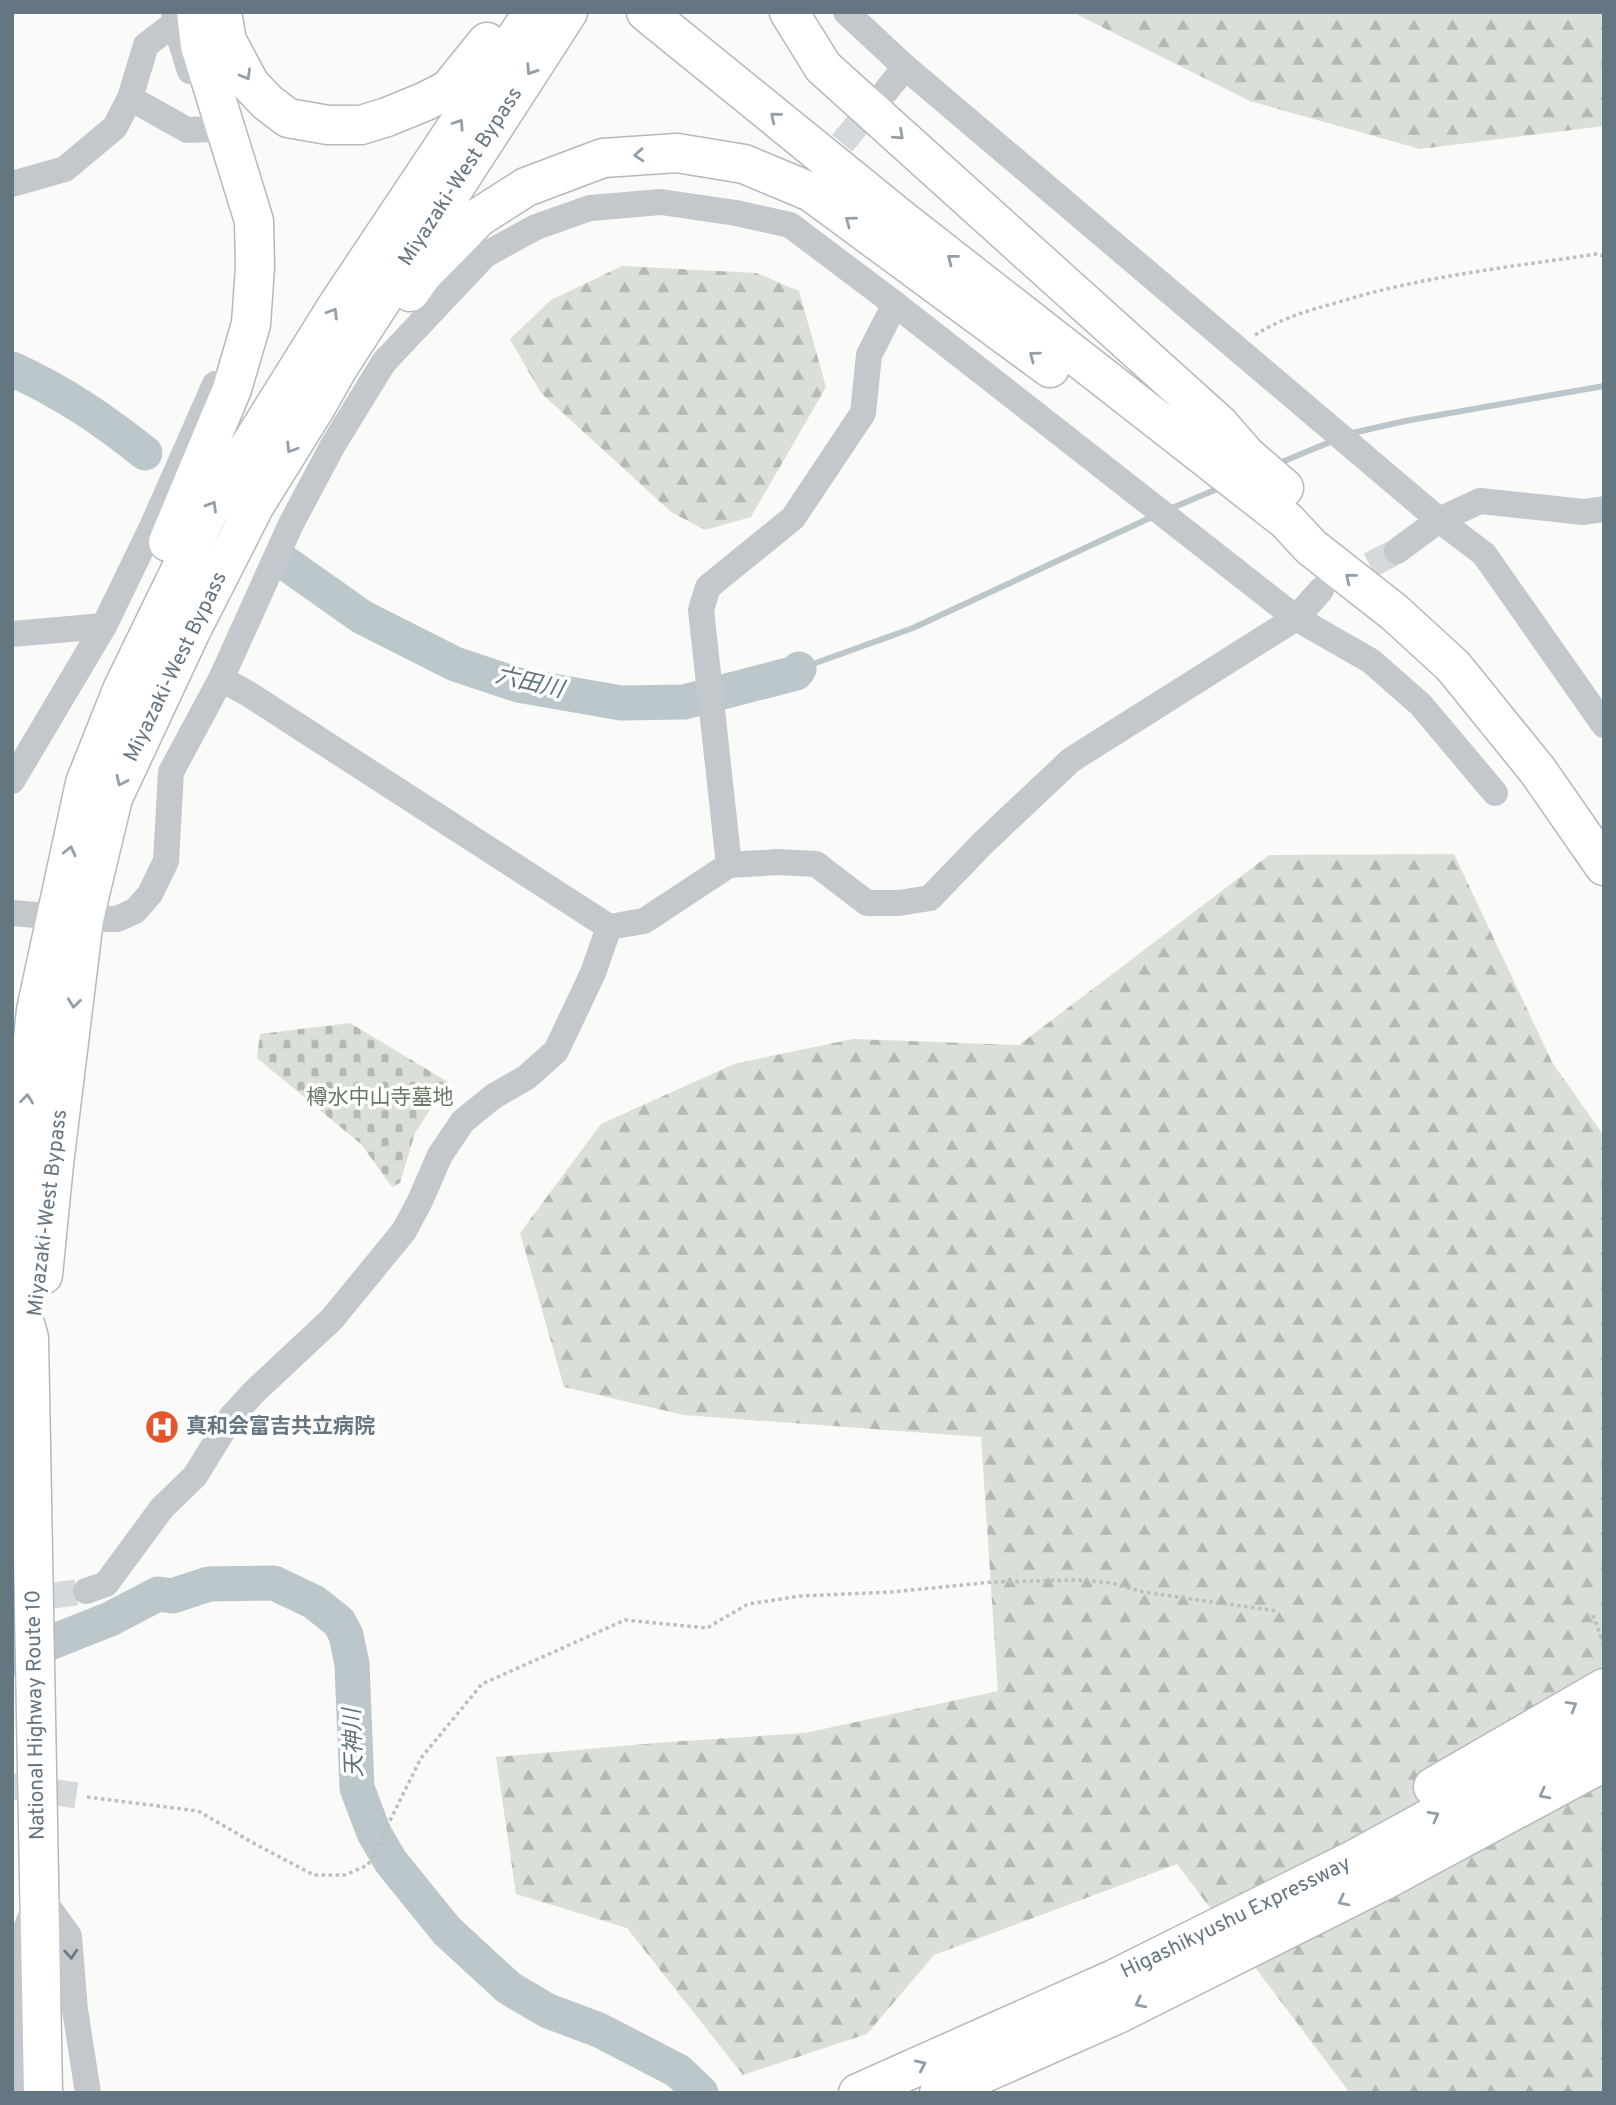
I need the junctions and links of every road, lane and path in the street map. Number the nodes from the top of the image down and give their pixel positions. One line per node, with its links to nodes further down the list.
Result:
1 (222, 12): 2 (highway, one-way to 2)
2 (513, 12)
3 (533, 12): 29 (highway, Miyazaki-West Bypass, one-way to 3)
4 (568, 12): 18 (highway, Miyazaki-West Bypass, one-way to 18)
5 (646, 12): 22 (highway, one-way to 5)
6 (687, 12): 19 (highway)
7 (789, 12): 19 (highway, one-way to 19)
8 (846, 12): 10 (street)
9 (182, 16): 12 (street); 13 (street); 29 (highway)
10 (905, 67): 11 (street); 17 (street)
11 (886, 91)
12 (130, 99): 13 (street); 14 (street)
13 (211, 129): 26 (street)
14 (12, 184)
15 (1604, 256): 17 (path)
16 (895, 304): 25 (street); 28 (street); 34 (street)
17 (1236, 347): 21 (street)
18 (316, 407): 22 (highway, one-way to 18); 37 (highway, Miyazaki-West Bypass, one-way to 37)
19 (1246, 455): 33 (highway)
20 (1604, 509): 21 (street)
21 (1439, 520): 23 (street); 30 (street)
22 (1311, 547): 35 (highway, one-way to 22)
23 (1397, 551)
24 (1321, 590): 25 (street)
25 (1296, 618): 32 (street); 34 (street)
26 (104, 626): 27 (street); 31 (street)
27 (12, 634)
28 (221, 679): 37 (street); 38 (street)
29 (122, 690): 37 (highway, Miyazaki-West Bypass, one-way to 29)
30 (1604, 725)
31 (12, 781)
32 (1495, 793)
33 (1604, 827)
34 (729, 865): 38 (street)
35 (1604, 866)
36 (12, 913): 37 (street)
37 (69, 918): 39 (highway, Miyazaki-West Bypass)
38 (609, 927): 40 (street)
39 (29, 1338): 48 (highway, National Highway Route 10)
40 (86, 1591)
41 (1277, 1611): 47 (path)
42 (1593, 1615): 43 (path)
43 (1604, 1646)
44 (1604, 1688): 49 (highway, one-way to 44)
45 (1604, 1723): 49 (highway, Higashikyushu Expressway, one-way to 45)
46 (1604, 1762): 54 (highway, Higashikyushu Expressway, one-way to 54)
47 (87, 1797)
48 (40, 1896): 50 (street); 51 (highway, National Highway Route 10); 52 (street, one-way to 52)
49 (1114, 1979): 53 (highway, Higashikyushu Expressway, one-way to 49)
50 (13, 2093)
51 (43, 2093)
52 (88, 2093)
53 (858, 2093)
54 (939, 2093)

